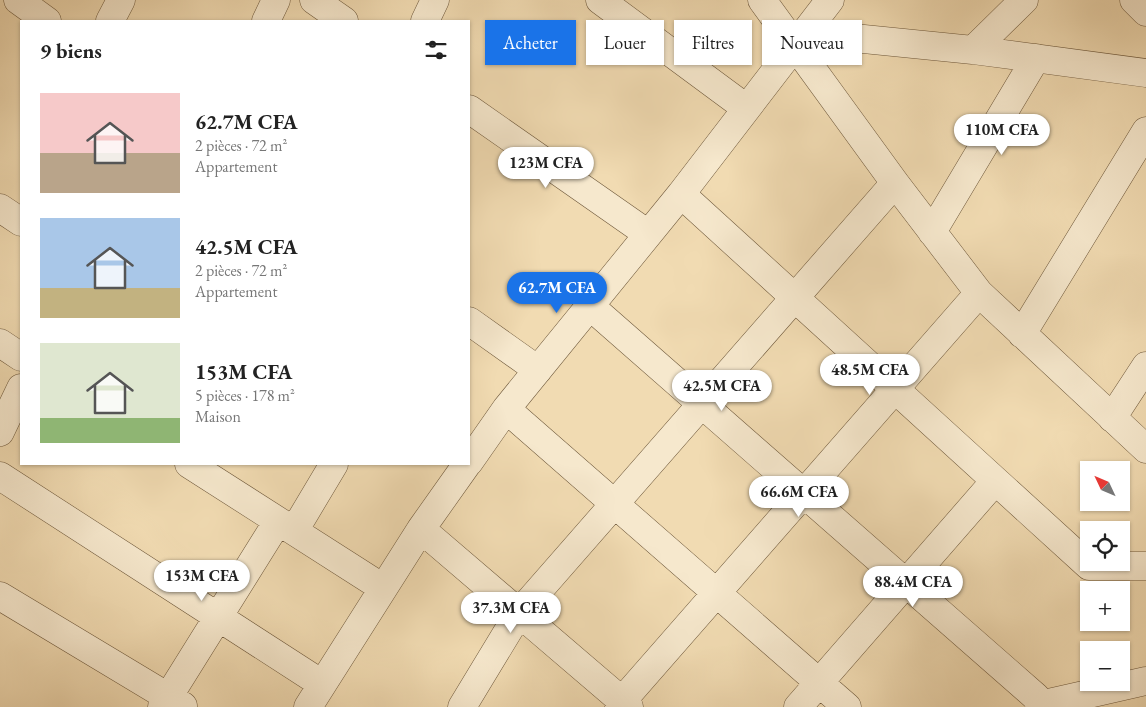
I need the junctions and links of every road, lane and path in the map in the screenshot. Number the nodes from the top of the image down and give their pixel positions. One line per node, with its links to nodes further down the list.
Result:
1 (18, 0): 12 (street)
2 (121, 0): 13 (street)
3 (276, 0): 14 (street)
4 (314, 0): 15 (street)
5 (435, 0): 16 (street)
6 (600, 0): 25 (street)
7 (762, 0): 17 (street)
8 (830, 0): 18 (street)
9 (1024, 0): 20 (street)
10 (1134, 0): 11 (street)
11 (1146, 12)
12 (46, 20)
13 (111, 20)
14 (266, 20)
15 (343, 20)
16 (425, 20)
17 (780, 20)
18 (814, 20)
19 (862, 44): 20 (street)
20 (974, 50): 21 (street)
21 (1036, 58): 24 (street); 32 (street)
22 (780, 65): 25 (street)
23 (816, 65): 28 (street)
24 (1146, 73)
25 (746, 108): 29 (street)
26 (470, 110): 33 (street)
27 (1143, 144): 38 (street)
28 (895, 184): 32 (street); 35 (street)
29 (681, 194): 33 (street); 35 (street)
30 (0, 208): 31 (street)
31 (20, 221)
32 (932, 232): 34 (street)
33 (648, 234): 36 (street)
34 (979, 293): 38 (street); 43 (street)
35 (794, 297): 43 (street); 45 (street)
36 (590, 306): 42 (street); 45 (street)
37 (470, 322): 42 (street)
38 (1022, 334): 47 (street)
39 (0, 344): 40 (street)
40 (20, 356)
41 (1146, 366): 47 (street)
42 (538, 370): 46 (street)
43 (895, 389): 55 (street); 56 (street)
44 (20, 390): 48 (street)
45 (701, 404): 56 (street); 57 (street)
46 (506, 409): 50 (street); 57 (street)
47 (1112, 418): 49 (street)
48 (0, 432)
49 (1146, 449)
50 (470, 460)
51 (333, 465): 58 (street)
52 (467, 465): 59 (street)
53 (199, 467): 58 (street)
54 (0, 476): 66 (street)
55 (995, 481): 60 (street); 61 (street)
56 (804, 494): 61 (street); 63 (street)
57 (614, 503): 63 (street); 65 (street)
58 (286, 526): 62 (street); 66 (street)
59 (421, 529): 62 (street); 65 (street)
60 (1146, 566)
61 (906, 583): 68 (street); 72 (street)
62 (384, 588): 69 (street)
63 (717, 593): 68 (street); 71 (street)
64 (0, 596): 70 (street)
65 (519, 613): 71 (street); 74 (street)
66 (218, 617): 69 (street); 70 (street)
67 (1146, 681): 72 (street)
68 (819, 682): 75 (street); 76 (street)
69 (322, 684): 73 (street)
70 (171, 704)
71 (623, 705)
72 (1040, 706)
73 (308, 707)
74 (462, 707)
75 (798, 707)
76 (848, 707)

